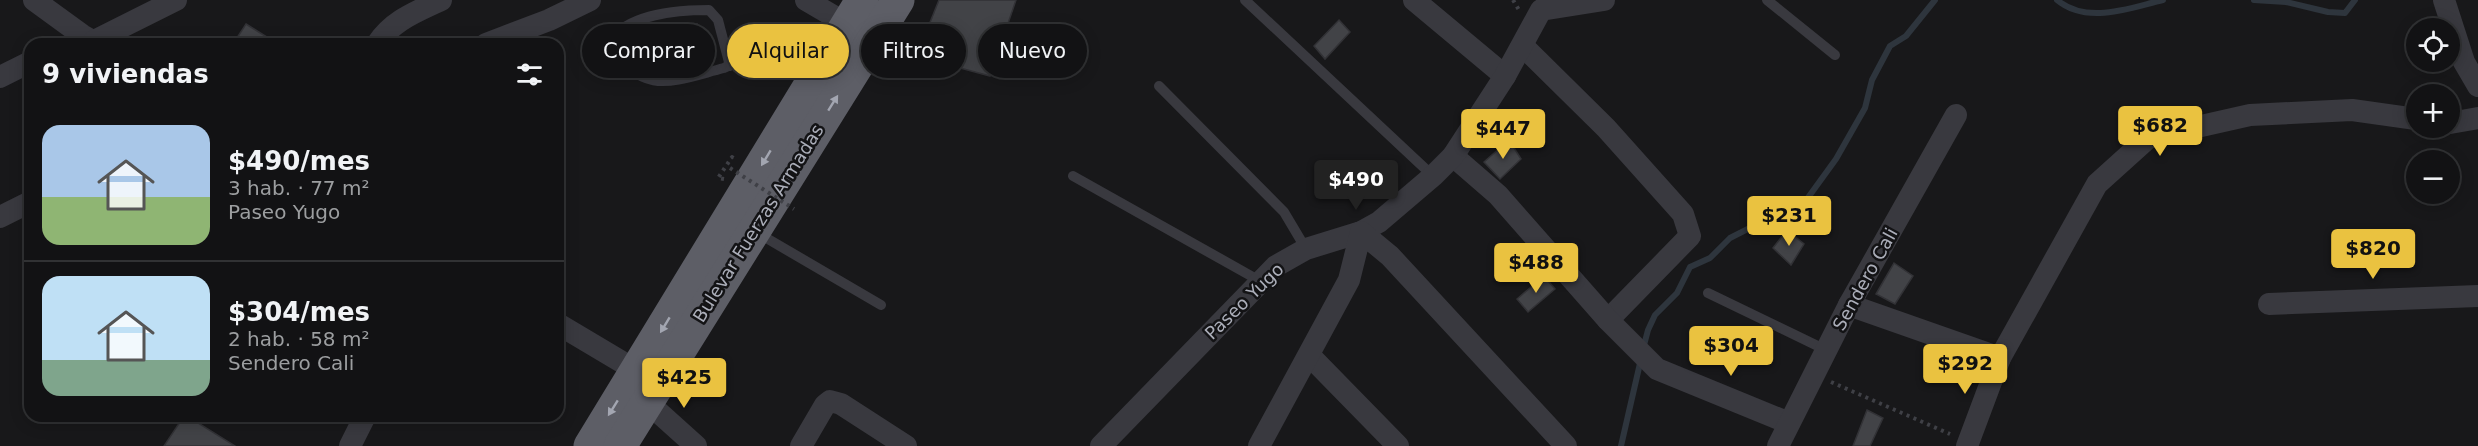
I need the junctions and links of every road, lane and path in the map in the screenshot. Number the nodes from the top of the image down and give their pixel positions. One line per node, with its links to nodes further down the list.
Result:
1 (34, 0): 14 (street)
2 (176, 0): 15 (street)
3 (441, 0): 16 (street)
4 (590, 0): 17 (street)
5 (806, 0): 12 (street)
6 (898, 0): 38 (highway, Bulevar Fuerzas Armadas, one-way to 6)
7 (1245, 0): 34 (lane)
8 (1414, 0): 22 (street)
9 (1604, 0): 18 (street, Paseo Yugo)
10 (1767, 0): 19 (lane)
11 (2444, 0): 26 (street)
12 (842, 9): 13 (highway, Bulevar Fuerzas Armadas)
13 (836, 24)
14 (81, 38)
15 (92, 38)
16 (381, 38)
17 (502, 38)
18 (1523, 45): 22 (street, Paseo Yugo); 47 (street)
19 (1835, 55)
20 (24, 65): 23 (street)
21 (730, 66): 21 (lane)
22 (1505, 76): 31 (street, Paseo Yugo)
23 (0, 77)
24 (814, 78): 53 (highway, Bulevar Fuerzas Armadas, one-way to 53)
25 (1159, 86): 40 (lane)
26 (2478, 86)
27 (1956, 115): 46 (street, Sendero Cali)
28 (2406, 118): 51 (street)
29 (2478, 118): 30 (street)
30 (2460, 121)
31 (1453, 156): 34 (street, Paseo Yugo); 47 (street)
32 (730, 168): 36 (path, bridge)
33 (1073, 176): 41 (lane)
34 (1433, 176): 39 (street, Paseo Yugo)
35 (24, 205): 37 (street)
36 (794, 209)
37 (0, 217)
38 (754, 230): 45 (lane); 53 (highway, Bulevar Fuerzas Armadas)
39 (1361, 232): 40 (street, Paseo Yugo); 50 (street); 66 (street)
40 (1306, 249): 41 (street, Paseo Yugo)
41 (1260, 281): 63 (street, Paseo Yugo)
42 (1708, 293): 49 (lane)
43 (2478, 296): 44 (street)
44 (2269, 304)
45 (881, 305)
46 (1849, 305): 49 (street, Sendero Cali); 51 (street)
47 (1608, 321): 55 (street)
48 (564, 328): 53 (street)
49 (1826, 350): 52 (street, Sendero Cali)
50 (1310, 356): 64 (street); 65 (street)
51 (2000, 358): 56 (street)
52 (1814, 375): 55 (street, Sendero Cali); 56 (path)
53 (641, 386): 58 (highway, Bulevar Fuerzas Armadas, one-way to 58); 59 (highway, Bulevar Fuerzas Armadas); 60 (street)
54 (362, 422): 57 (street)
55 (1789, 423): 67 (street, Sendero Cali)
56 (1968, 444)
57 (350, 446)
58 (590, 446)
59 (620, 446)
60 (696, 446)
61 (801, 446): 62 (street)
62 (906, 446)
63 (1101, 446)
64 (1259, 446)
65 (1398, 446)
66 (1566, 446)
67 (1778, 446)

